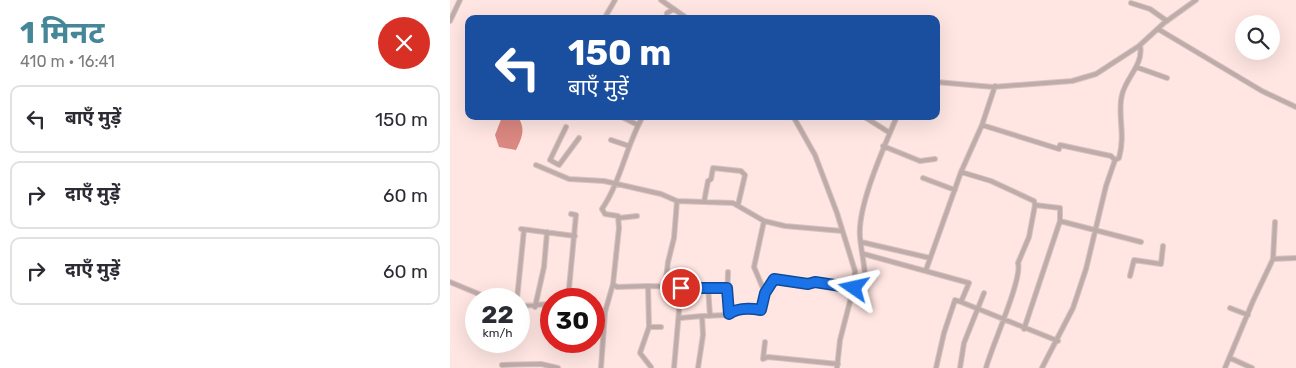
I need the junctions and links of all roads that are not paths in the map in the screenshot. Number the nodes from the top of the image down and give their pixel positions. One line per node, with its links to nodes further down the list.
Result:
1 (460, 0): 12 (street)
2 (615, 0): 9 (street)
3 (661, 0): 7 (street)
4 (670, 0): 7 (street)
5 (1196, 0): 13 (street)
6 (1131, 3): 13 (street)
7 (667, 4): 8 (street)
8 (674, 9): 10 (street); 11 (street)
9 (606, 15)
10 (667, 15)
11 (682, 15)
12 (450, 21)
13 (1167, 21): 14 (street)
14 (1158, 29): 15 (street); 20 (street)
15 (1140, 45): 16 (street); 19 (street)
16 (1136, 66): 17 (street); 35 (street)
17 (1167, 78)
18 (940, 82): 19 (street)
19 (995, 86): 27 (street)
20 (1296, 107)
21 (628, 120): 26 (street)
22 (641, 120): 26 (street)
23 (795, 120): 51 (street)
24 (869, 120): 29 (street)
25 (895, 120): 29 (street)
26 (638, 125): 32 (street)
27 (982, 125): 35 (street); 37 (street)
28 (566, 127): 30 (street)
29 (890, 133): 33 (street)
30 (579, 138)
31 (610, 140): 32 (street)
32 (629, 146): 39 (street)
33 (883, 146): 34 (street); 55 (street)
34 (936, 159)
35 (1115, 160): 52 (street)
36 (536, 165): 39 (street)
37 (961, 172): 40 (street); 44 (street)
38 (923, 178): 40 (street)
39 (615, 184): 41 (street); 47 (street)
40 (954, 190): 59 (street)
41 (677, 202): 42 (street); 69 (street)
42 (704, 202): 43 (street); 43 (street)
43 (738, 205): 48 (street)
44 (1035, 205): 49 (street); 91 (street)
45 (571, 214): 54 (street)
46 (637, 216): 47 (street)
47 (619, 218): 67 (street)
48 (764, 221): 51 (street); 77 (street)
49 (1060, 221): 52 (street); 94 (street)
50 (1275, 222): 61 (street)
51 (842, 231): 65 (street)
52 (1095, 231): 56 (street); 95 (street)
53 (547, 232): 54 (street); 72 (street); 82 (street)
54 (574, 236): 73 (street)
55 (862, 242): 58 (street); 59 (street)
56 (1141, 242)
57 (1163, 246): 64 (street)
58 (864, 254): 62 (street); 65 (street)
59 (930, 258): 62 (street)
60 (1296, 258): 61 (street)
61 (1273, 259): 87 (street)
62 (926, 270): 79 (street)
63 (728, 272): 75 (street)
64 (1130, 276)
65 (855, 277): 76 (street)
66 (450, 282): 71 (street)
67 (612, 284): 68 (street); 85 (street)
68 (648, 286): 69 (street); 93 (street)
69 (665, 287): 74 (street)
70 (708, 287): 74 (street); 75 (street); 89 (street)
71 (465, 288)
72 (518, 288)
73 (569, 288)
74 (681, 288): 90 (street)
75 (727, 288): 86 (street)
76 (854, 288): 77 (street); 100 (street)
77 (765, 293): 86 (street)
78 (984, 293): 84 (street)
79 (960, 302): 84 (street); 106 (street)
80 (540, 306): 82 (street)
81 (530, 307): 82 (street)
82 (535, 307)
83 (1230, 308): 87 (street)
84 (978, 309): 91 (street); 107 (street)
85 (605, 312)
86 (729, 314): 89 (street)
87 (1248, 315): 98 (street)
88 (702, 316): 89 (street); 90 (street); 105 (street)
89 (710, 316)
90 (680, 318): 104 (street)
91 (1002, 320): 94 (street); 108 (street)
92 (661, 327): 93 (street)
93 (649, 328): 101 (street)
94 (1024, 329): 95 (street)
95 (1058, 341): 109 (street)
96 (765, 342): 100 (street)
97 (602, 353): 103 (street)
98 (1230, 358): 110 (street); 111 (street)
99 (502, 365): 102 (street)
100 (838, 366)
101 (651, 367)
102 (558, 368)
103 (601, 368)
104 (674, 368)
105 (698, 368)
106 (936, 368)
107 (960, 368)
108 (986, 368)
109 (1042, 368)
110 (1225, 368)
111 (1252, 368)

